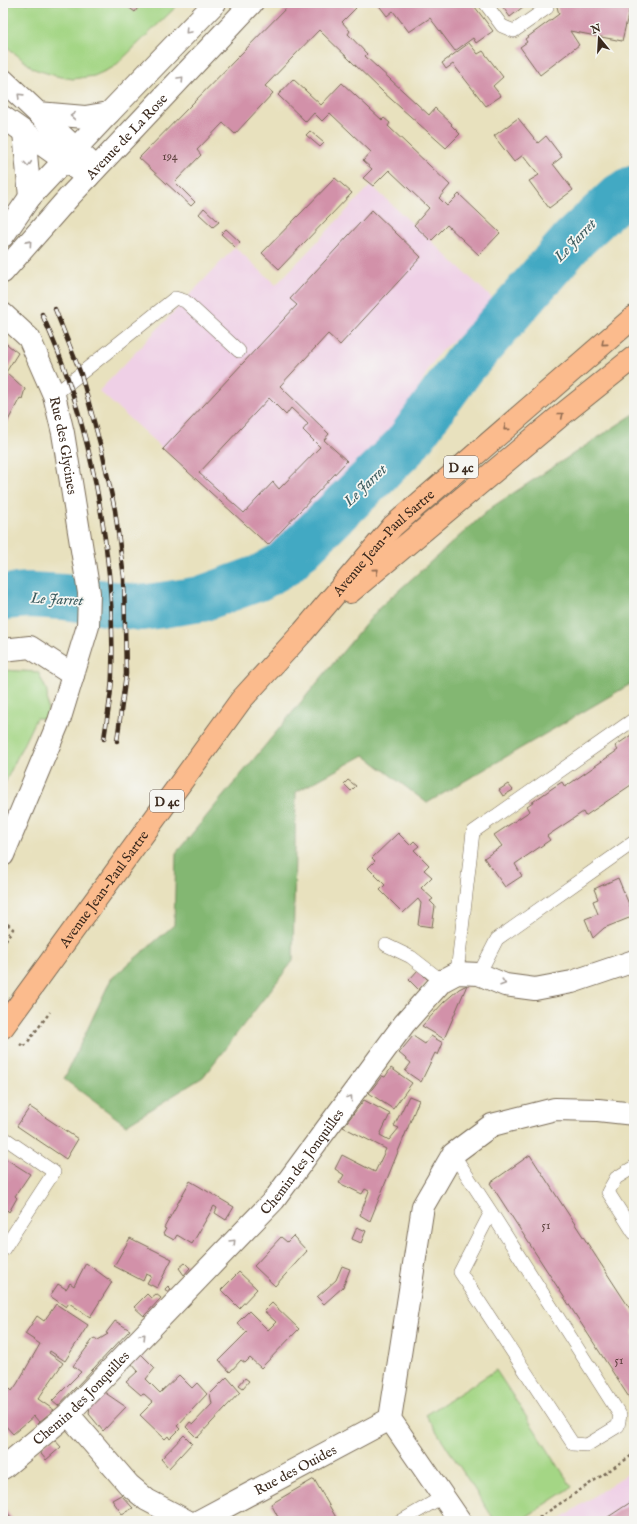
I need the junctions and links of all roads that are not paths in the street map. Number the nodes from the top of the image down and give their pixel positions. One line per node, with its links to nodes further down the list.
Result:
1 (215, 3): 7 (street, Avenue de La Rose, one-way to 7)
2 (252, 3): 11 (street, Avenue de La Rose, one-way to 2)
3 (485, 3): 4 (lane)
4 (547, 8)
5 (3, 80): 6 (street, one-way to 5)
6 (38, 113): 7 (street, Avenue de La Rose, one-way to 6); 10 (street)
7 (109, 114): 10 (street, Avenue de La Rose)
8 (3, 117): 9 (street)
9 (24, 132): 10 (street); 12 (street, one-way to 12)
10 (70, 155): 11 (street); 12 (street, Avenue de La Rose)
11 (92, 173): 14 (street, Avenue de La Rose, one-way to 11)
12 (30, 197): 13 (street, Avenue de La Rose)
13 (3, 236)
14 (3, 272)
15 (3, 314): 19 (street, Rue des Glycines)
16 (634, 317): 20 (main road, Avenue Jean-Paul Sartre / D 4c, one-way to 20)
17 (239, 351): 19 (lane)
18 (634, 357): 20 (main road, Avenue Jean-Paul Sartre / D 4c, one-way to 18)
19 (54, 396): 22 (street, Rue des Glycines)
20 (303, 632): 29 (main road, Avenue Jean-Paul Sartre / D 4c)
21 (3, 650): 22 (street)
22 (73, 675): 25 (street, Rue des Glycines)
23 (634, 719): 30 (lane)
24 (634, 842): 28 (lane)
25 (3, 855)
26 (386, 945): 30 (lane)
27 (634, 961): 28 (street, one-way to 27)
28 (479, 974): 30 (street)
29 (39, 976): 31 (main road, Avenue Jean-Paul Sartre / D 4c); 32 (main road, Avenue Jean-Paul Sartre / D 4c)
30 (449, 977): 40 (street, Chemin des Jonquilles, one-way to 30)
31 (3, 1027)
32 (3, 1032)
33 (634, 1114): 35 (street)
34 (3, 1137): 39 (lane)
35 (453, 1154): 37 (lane); 41 (street)
36 (634, 1167): 38 (lane)
37 (491, 1212): 37 (lane)
38 (634, 1233)
39 (3, 1250)
40 (68, 1414): 42 (street, Chemin des Jonquilles); 44 (street)
41 (390, 1419): 43 (street); 45 (street, Rue des Ouides)
42 (3, 1468)
43 (444, 1496): 46 (lane); 47 (street)
44 (187, 1521)
45 (200, 1521)
46 (401, 1521)
47 (460, 1521)

